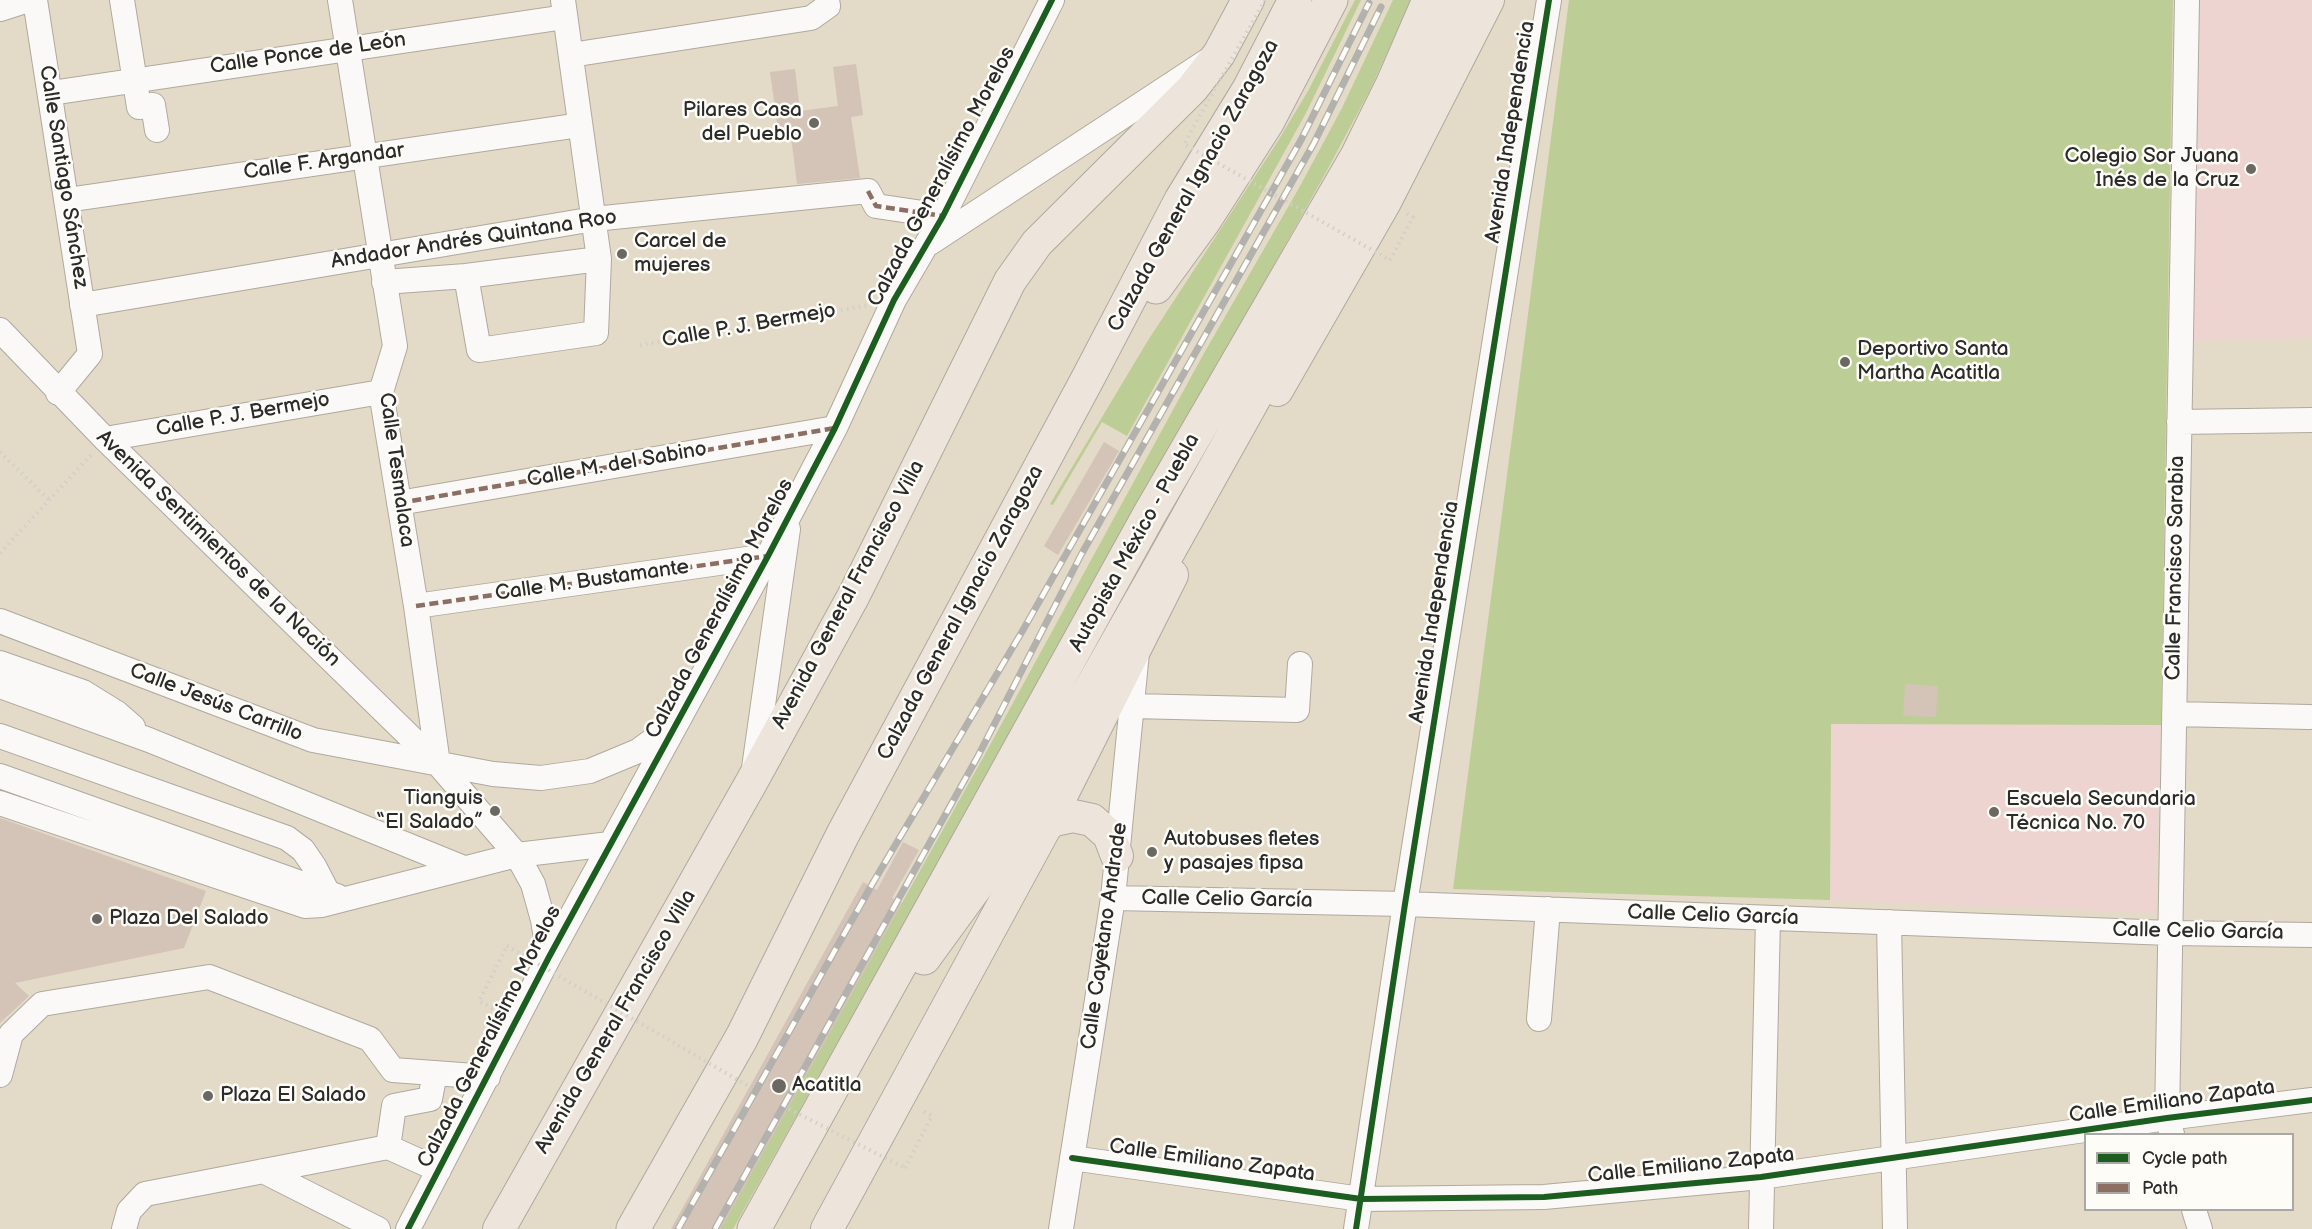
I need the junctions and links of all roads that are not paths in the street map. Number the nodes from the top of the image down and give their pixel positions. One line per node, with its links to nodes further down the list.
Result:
1 (28, 0): 16 (street)
2 (35, 0): 21 (street, Calle Santiago Sánchez)
3 (122, 0): 20 (street)
4 (340, 0): 17 (street, Calle Tesmalaca)
5 (827, 0): 19 (street)
6 (1052, 0): 26 (street, Calzada Generalísimo Morelos)
7 (1248, 0): 18 (main road, Avenida General Francisco Villa)
8 (1295, 0): 35 (highway, Calzada General Ignacio Zaragoza)
9 (1429, 0): 80 (highway, Autopista México - Puebla)
10 (1462, 0): 45 (highway)
11 (1488, 0): 48 (main road)
12 (1549, 0): 69 (street, Avenida Independencia)
13 (2187, 0): 39 (street, Calle Francisco Sarabia)
14 (564, 8): 17 (street, Calle Ponce de León); 19 (street)
15 (1328, 8): 35 (highway)
16 (0, 9)
17 (348, 49): 20 (street, Calle Ponce de León); 24 (street, Calle Tesmalaca)
18 (1219, 54): 28 (street); 60 (main road, Avenida General Francisco Villa)
19 (571, 55): 22 (street)
20 (135, 80): 21 (street, Calle Ponce de León); 23 (street)
21 (51, 93): 25 (street, Calle Santiago Sánchez)
22 (580, 125): 24 (street, Calle F. Argandar); 27 (street)
23 (157, 130)
24 (365, 156): 25 (street, Calle F. Argandar); 29 (street, Calle Tesmalaca)
25 (67, 200): 33 (street, Calle Santiago Sánchez)
26 (944, 216): 27 (street, Andador Andrés Quintana Roo); 28 (street, Calzada Generalísimo Morelos)
27 (594, 219): 29 (street, Andador Andrés Quintana Roo); 30 (street)
28 (924, 247): 40 (street, Calzada Generalísimo Morelos)
29 (381, 255): 32 (street, Calle Tesmalaca); 33 (street, Andador Andrés Quintana Roo)
30 (599, 259): 31 (street); 31 (street)
31 (466, 276): 32 (street)
32 (384, 282): 36 (street, Calle Tesmalaca)
33 (82, 305): 37 (street, Calle Santiago Sánchez)
34 (0, 330): 37 (street, Avenida Sentimientos de la Nación)
35 (1087, 380): 97 (highway, Calzada General Ignacio Zaragoza)
36 (381, 392): 41 (street, Calle P. J. Bermejo); 42 (street, Calle Tesmalaca)
37 (58, 393): 41 (street, Avenida Sentimientos de la Nación)
38 (2312, 420): 39 (street)
39 (2179, 422): 53 (street, Calle Francisco Sarabia)
40 (835, 428): 42 (street, Calle M. del Sabino); 43 (street, Calzada Generalísimo Morelos)
41 (105, 439): 58 (street, Avenida Sentimientos de la Nación)
42 (399, 503): 46 (street, Calle Tesmalaca)
43 (791, 512): 44 (street, Calzada Generalísimo Morelos); 60 (street)
44 (768, 556): 46 (street, Calle M. Bustamante); 55 (street, Calzada Generalísimo Morelos)
45 (1157, 572): 48 (highway); 80 (highway)
46 (416, 606): 58 (street, Calle Tesmalaca)
47 (0, 621): 58 (street, Calle Jesús Carrillo)
48 (1138, 641): 52 (street, Calle Cayetano Andrade); 62 (main road)
49 (0, 663): 57 (street)
50 (1300, 664): 52 (street)
51 (0, 686): 57 (street)
52 (1133, 706): 65 (street, Calle Cayetano Andrade)
53 (2174, 714): 54 (street); 73 (street, Calle Francisco Sarabia)
54 (2309, 717)
55 (679, 720): 58 (street); 63 (street, Calzada Generalísimo Morelos)
56 (0, 736): 67 (street)
57 (149, 740): 66 (street)
58 (438, 764): 64 (street, Avenida Sentimientos de la Nación)
59 (0, 776): 67 (street)
60 (751, 783): 96 (main road, Avenida General Francisco Villa)
61 (0, 803): 67 (street)
62 (1046, 826): 65 (main road); 99 (main road)
63 (610, 844): 64 (street); 75 (street, Calzada Generalísimo Morelos)
64 (517, 855): 66 (street); 75 (street, Avenida Sentimientos de la Nación)
65 (1118, 856): 68 (street, Calle Cayetano Andrade)
66 (464, 868): 67 (street)
67 (337, 896)
68 (1113, 898): 69 (street, Calle Celio García); 86 (street, Calle Cayetano Andrade)
69 (1405, 904): 70 (street, Calle Celio García); 91 (street, Avenida Independencia)
70 (1548, 909): 71 (street, Calle Celio García); 76 (street)
71 (1768, 918): 72 (street, Calle Celio García); 90 (street)
72 (1889, 922): 73 (street, Calle Celio García); 87 (street)
73 (2170, 933): 74 (street, Calle Celio García); 82 (street, Calle Francisco Sarabia)
74 (2312, 935)
75 (549, 957): 79 (street, Calzada Generalísimo Morelos)
76 (1539, 1019)
77 (435, 1073): 78 (street); 79 (street); 85 (street)
78 (0, 1075)
79 (488, 1077): 88 (street, Calzada Generalísimo Morelos)
80 (834, 1084): 98 (highway)
81 (2312, 1100): 82 (street, Calle Emiliano Zapata)
82 (2169, 1126): 83 (street, Calle Emiliano Zapata)
83 (2111, 1133)
84 (2084, 1136): 87 (street, Calle Emiliano Zapata)
85 (388, 1147): 88 (street); 89 (street)
86 (1072, 1158): 91 (street, Calle Emiliano Zapata); 100 (street, Calle Cayetano Andrade)
87 (1894, 1159): 90 (street, Calle Emiliano Zapata); 103 (street)
88 (439, 1170): 95 (street, Calzada Generalísimo Morelos)
89 (263, 1171): 93 (street); 94 (street)
90 (1761, 1177): 91 (street, Calle Emiliano Zapata); 102 (street)
91 (1361, 1199): 101 (street, Avenida Independencia)
92 (2195, 1211): 104 (street)
93 (124, 1229)
94 (378, 1229)
95 (408, 1229)
96 (499, 1229)
97 (633, 1229)
98 (753, 1229)
99 (826, 1229)
100 (1061, 1229)
101 (1356, 1229)
102 (1761, 1229)
103 (1895, 1229)
104 (2200, 1229)

